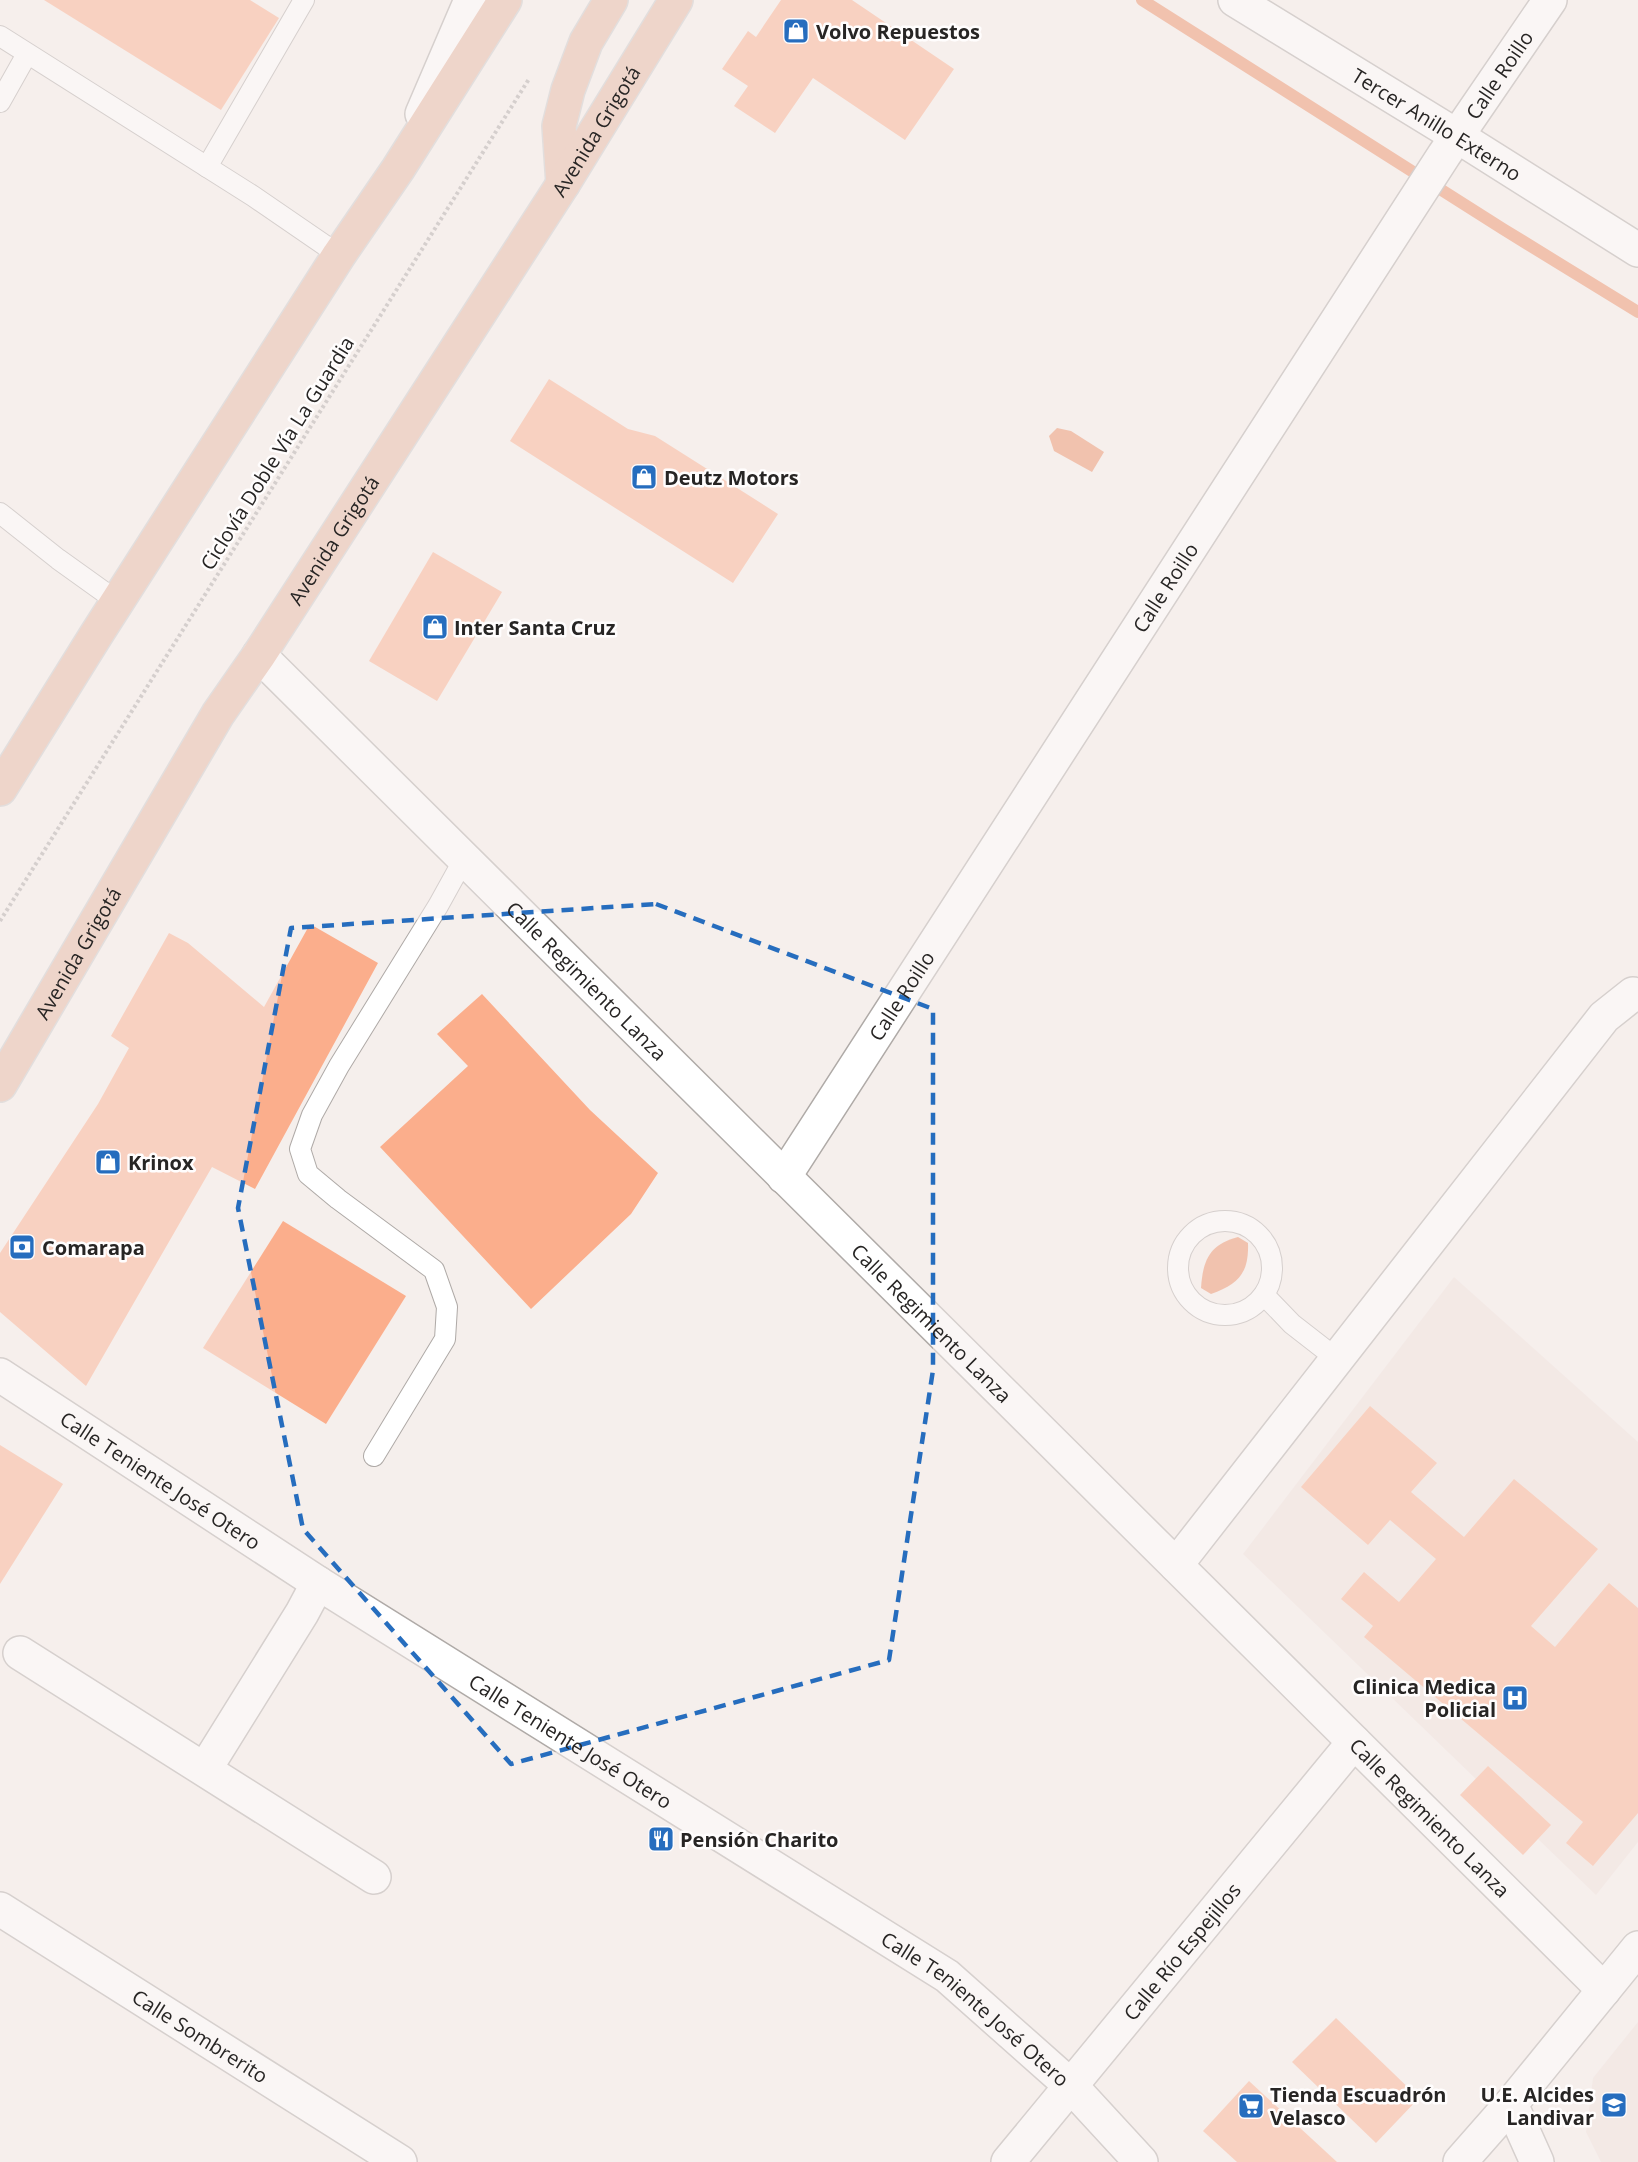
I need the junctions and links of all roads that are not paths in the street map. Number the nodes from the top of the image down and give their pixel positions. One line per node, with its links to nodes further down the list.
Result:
1 (304, 0): 12 (lane)
2 (471, 0): 13 (street)
3 (505, 0): 13 (main road)
4 (611, 0): 14 (main road)
5 (676, 0): 14 (main road, Avenida Grigotá)
6 (1235, 0): 11 (street, Tercer Anillo Externo)
7 (1550, 0): 11 (street, Calle Roillo)
8 (0, 36): 9 (lane)
9 (27, 54): 10 (lane); 12 (lane)
10 (0, 102)
11 (1450, 146): 15 (street, Tercer Anillo Externo); 24 (street, Calle Roillo)
12 (207, 168): 16 (lane)
13 (398, 170): 16 (main road)
14 (563, 184): 19 (main road, Avenida Grigotá)
15 (1638, 250)
16 (339, 255): 18 (main road)
17 (0, 513): 18 (lane)
18 (118, 602): 20 (main road)
19 (259, 655): 21 (street, Calle Regimiento Lanza); 23 (main road, Avenida Grigotá)
20 (0, 789)
21 (464, 859): 24 (street, Calle Regimiento Lanza); 28 (lane)
22 (1638, 995): 26 (street)
23 (0, 1084)
24 (784, 1177): 29 (street, Calle Regimiento Lanza)
25 (1264, 1295): 25 (lane); 26 (lane)
26 (1337, 1359): 29 (street)
27 (0, 1374): 30 (street, Calle Teniente José Otero)
28 (374, 1456)
29 (1176, 1565): 32 (street, Calle Regimiento Lanza)
30 (318, 1583): 33 (street); 38 (street, Calle Teniente José Otero)
31 (20, 1653): 33 (street)
32 (1354, 1742): 37 (street, Calle Regimiento Lanza); 38 (street, Calle Río Espejillos)
33 (205, 1769): 34 (street)
34 (374, 1877)
35 (0, 1909): 40 (street, Calle Sombrerito)
36 (1638, 1948): 37 (street)
37 (1604, 1990): 39 (street)
38 (1071, 2086): 41 (street, Calle Río Espejillos); 42 (street, Calle Teniente José Otero)
39 (1511, 2104): 43 (street); 44 (street)
40 (400, 2162)
41 (1008, 2162)
42 (1141, 2162)
43 (1460, 2162)
44 (1537, 2162)

